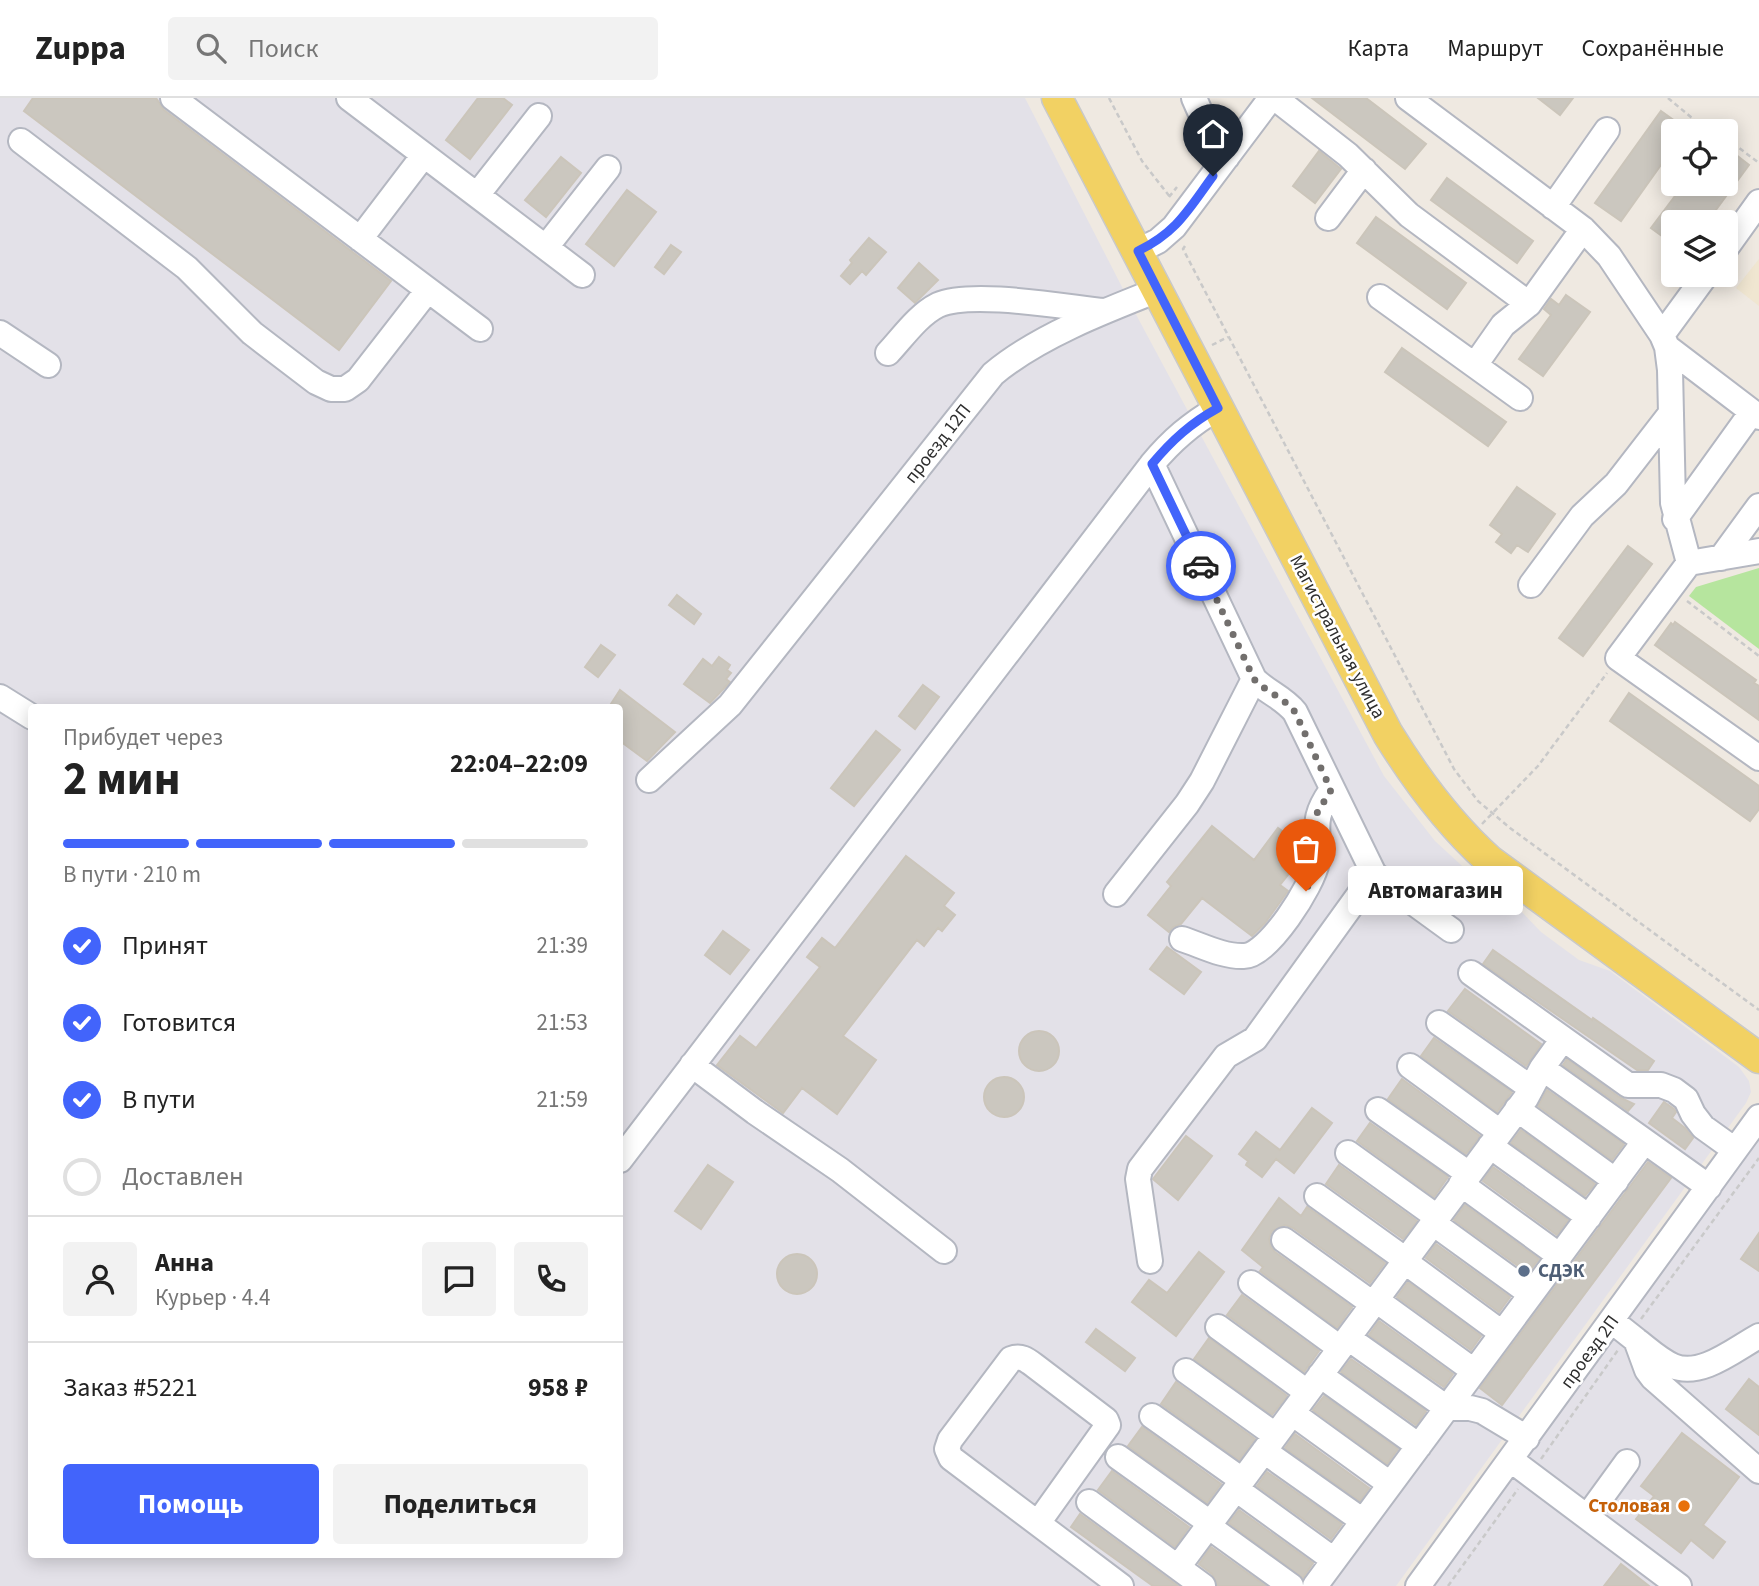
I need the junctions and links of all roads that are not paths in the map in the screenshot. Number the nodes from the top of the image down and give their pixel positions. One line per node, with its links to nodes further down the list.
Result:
1 (173, 98): 21 (street)
2 (349, 98): 7 (street)
3 (1058, 98): 23 (main road, Магистральная улица)
4 (1194, 98): 12 (street)
5 (1273, 98): 12 (street); 14 (street)
6 (1408, 98): 17 (street)
7 (377, 106): 11 (street)
8 (539, 116): 15 (street)
9 (1607, 130): 17 (street)
10 (20, 141): 26 (street)
11 (424, 155): 15 (street); 21 (street)
12 (1227, 157): 23 (street)
13 (608, 169): 22 (street)
14 (1364, 170): 18 (street); 29 (street)
15 (477, 195): 22 (street)
16 (1759, 202): 20 (street)
17 (1553, 207): 19 (street)
18 (1328, 218)
19 (1583, 229): 29 (street); 33 (street)
20 (1738, 231)
21 (360, 239): 26 (street)
22 (546, 247): 24 (street)
23 (1138, 251): 27 (main road, Магистральная улица)
24 (582, 275)
25 (1699, 287): 33 (street)
26 (428, 290): 31 (street)
27 (1158, 290): 30 (street, проезд 12П); 38 (main road, Магистральная улица)
28 (1380, 297): 36 (street)
29 (1529, 304): 36 (street)
30 (1104, 311): 34 (street); 52 (street, проезд 12П)
31 (480, 329)
32 (0, 333): 35 (street)
33 (1665, 341): 39 (street); 40 (street)
34 (888, 353)
35 (48, 365)
36 (1475, 365): 37 (street)
37 (1520, 398)
38 (1218, 408): 41 (street); 61 (main road, Магистральная улица)
39 (1671, 414): 42 (street); 47 (street)
40 (1755, 414): 42 (street)
41 (1152, 464): 48 (street); 62 (street)
42 (1675, 519): 46 (street)
43 (1755, 520): 45 (street)
44 (1759, 551): 45 (street)
45 (1721, 558): 46 (street)
46 (1689, 563): 51 (street)
47 (1531, 585)
48 (1254, 679): 53 (street); 55 (street)
49 (0, 696): 50 (street)
50 (28, 714)
51 (1759, 758)
52 (649, 780)
53 (1331, 790): 54 (street); 57 (street)
54 (1374, 874): 56 (street); 82 (street)
55 (1116, 894)
56 (1451, 930)
57 (1182, 939)
58 (1471, 973): 60 (street)
59 (1439, 1023): 64 (street)
60 (1563, 1039): 64 (street); 70 (street)
61 (1759, 1058)
62 (692, 1065): 72 (street); 80 (street)
63 (1410, 1066): 68 (street)
64 (1536, 1078): 66 (street); 69 (street)
65 (1378, 1110): 73 (street)
66 (1517, 1110): 68 (street); 74 (street)
67 (1759, 1117): 70 (street, проезд 2П)
68 (1495, 1139): 73 (street); 77 (street)
69 (1644, 1142): 74 (street); 75 (street)
70 (1735, 1150): 75 (street, проезд 2П)
71 (1348, 1153): 78 (street)
72 (623, 1156)
73 (1465, 1179): 78 (street); 81 (street)
74 (1616, 1181): 77 (street)
75 (1709, 1187): 88 (street, проезд 2П)
76 (1317, 1196): 83 (street)
77 (1588, 1217): 81 (street)
78 (1435, 1220): 83 (street); 85 (street)
79 (1284, 1240): 86 (street)
80 (944, 1251)
81 (1560, 1256): 85 (street)
82 (1150, 1261)
83 (1405, 1261): 86 (street); 89 (street)
84 (1251, 1283): 91 (street)
85 (1531, 1294): 89 (street)
86 (1374, 1302): 91 (street); 93 (street)
87 (1218, 1327): 94 (street)
88 (1626, 1332): 90 (street); 98 (street, проезд 2П); 104 (street)
89 (1502, 1333): 93 (street)
90 (1759, 1336)
91 (1344, 1343): 94 (street); 95 (street)
92 (1186, 1371): 99 (street)
93 (1474, 1371): 95 (street)
94 (1314, 1384): 96 (street); 100 (street)
95 (1447, 1408): 98 (street); 100 (street)
96 (1292, 1413): 99 (street); 106 (street)
97 (1152, 1416): 105 (street)
98 (1527, 1438): 103 (street, проезд 2П)
99 (1270, 1443): 105 (street); 109 (street)
100 (1419, 1446): 106 (street)
101 (1118, 1457): 111 (street)
102 (1628, 1462): 108 (street)
103 (1520, 1467): 108 (street); 118 (street, проезд 2П)
104 (1759, 1471)
105 (1239, 1484): 111 (street); 112 (street)
106 (1390, 1484): 109 (street)
107 (1089, 1502): 113 (street)
108 (1587, 1517): 119 (street)
109 (1363, 1521): 112 (street)
110 (1038, 1523): 110 (street); 114 (street)
111 (1209, 1525): 113 (street); 116 (street)
112 (1334, 1560): 117 (street)
113 (1178, 1567): 115 (street)
114 (1121, 1586)
115 (1203, 1586)
116 (1291, 1586)
117 (1315, 1586)
118 (1418, 1586)
119 (1679, 1586)

